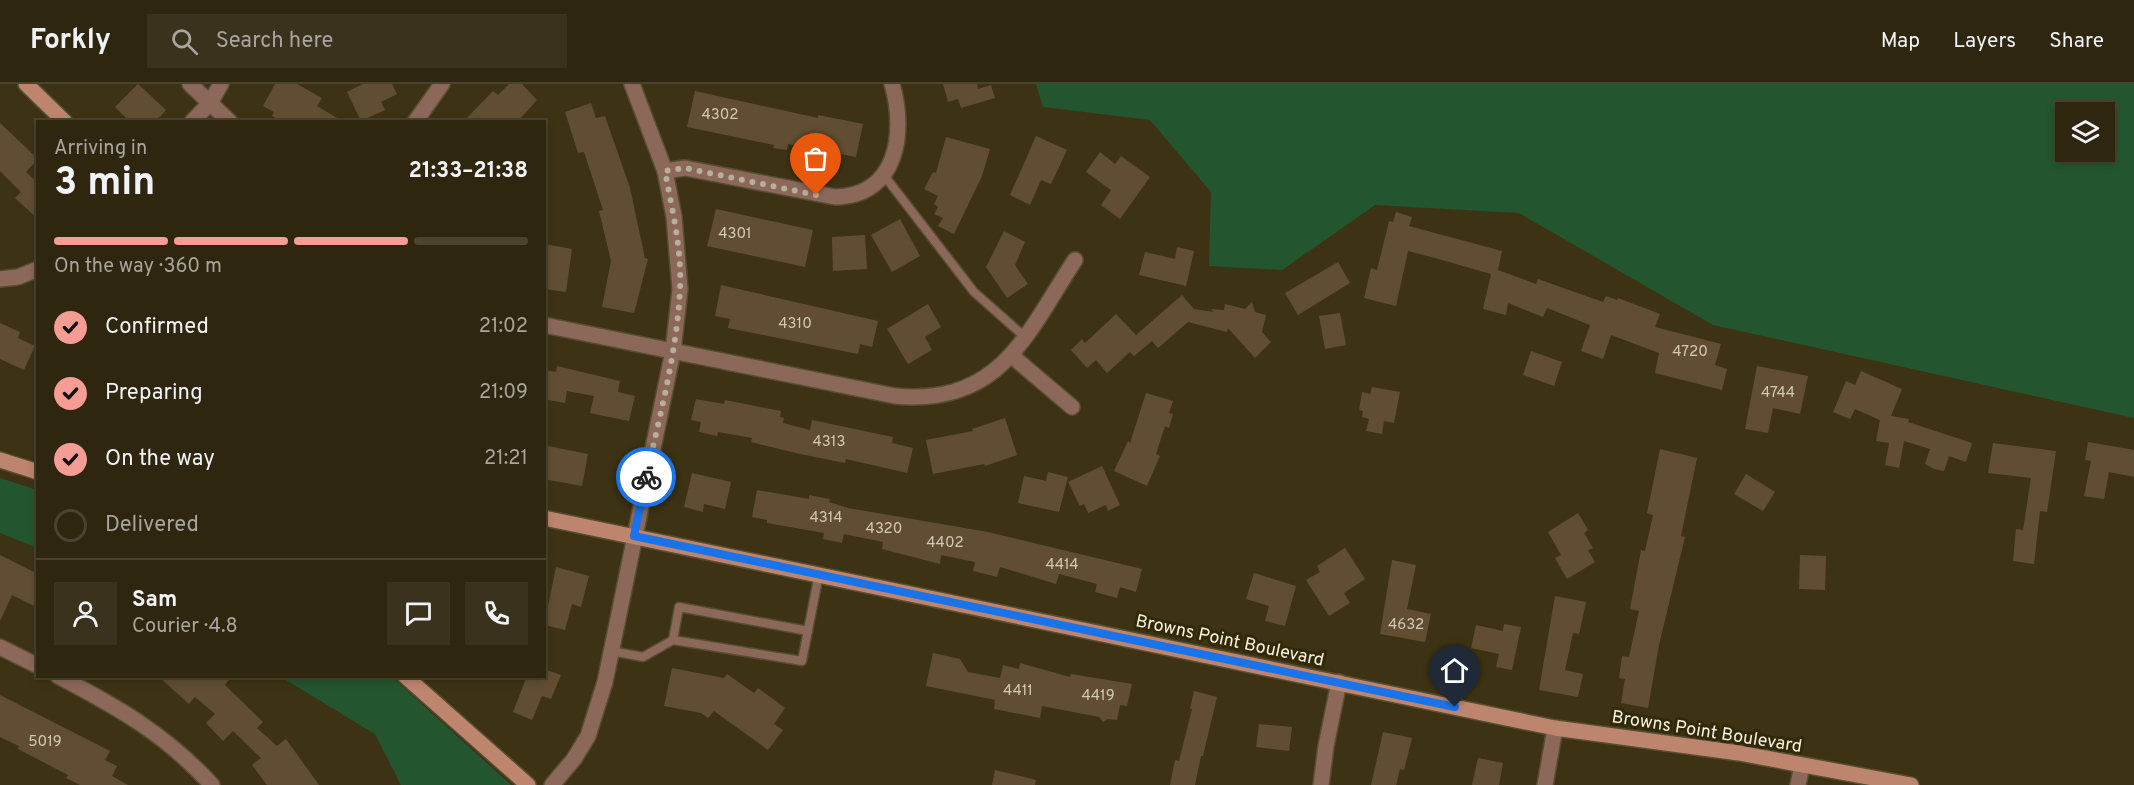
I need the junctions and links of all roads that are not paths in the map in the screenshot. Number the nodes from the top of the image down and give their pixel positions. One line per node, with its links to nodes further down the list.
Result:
1 (26, 84): 8 (street)
2 (190, 84): 7 (street)
3 (221, 84): 7 (street)
4 (442, 84): 11 (street)
5 (632, 84): 12 (street)
6 (892, 84): 13 (street)
7 (210, 103): 9 (street); 10 (street)
8 (63, 120)
9 (194, 120)
10 (228, 120)
11 (417, 120)
12 (665, 171): 13 (street); 19 (street)
13 (883, 174): 18 (lane)
14 (1075, 260): 18 (street)
15 (36, 270): 16 (street)
16 (0, 279)
17 (546, 325): 19 (street)
18 (1025, 337): 20 (street)
19 (673, 351): 20 (street); 25 (street)
20 (1012, 356): 21 (street)
21 (1072, 407)
22 (0, 460): 23 (street)
23 (36, 471)
24 (546, 518): 25 (street, Browns Point Boulevard)
25 (634, 536): 26 (street, Browns Point Boulevard); 30 (street)
26 (819, 574): 27 (lane); 34 (street, Browns Point Boulevard)
27 (808, 631): 28 (lane); 28 (lane)
28 (673, 640): 30 (lane)
29 (0, 647): 31 (street)
30 (612, 651): 39 (street)
31 (36, 665)
32 (62, 678): 37 (street)
33 (407, 678): 38 (street)
34 (1339, 682): 35 (street, Browns Point Boulevard); 40 (street)
35 (1555, 728): 36 (street, Browns Point Boulevard); 41 (street)
36 (1802, 765): 42 (street); 43 (street, Browns Point Boulevard)
37 (212, 785)
38 (528, 785)
39 (552, 785)
40 (1321, 785)
41 (1545, 785)
42 (1798, 785)
43 (1911, 785)

